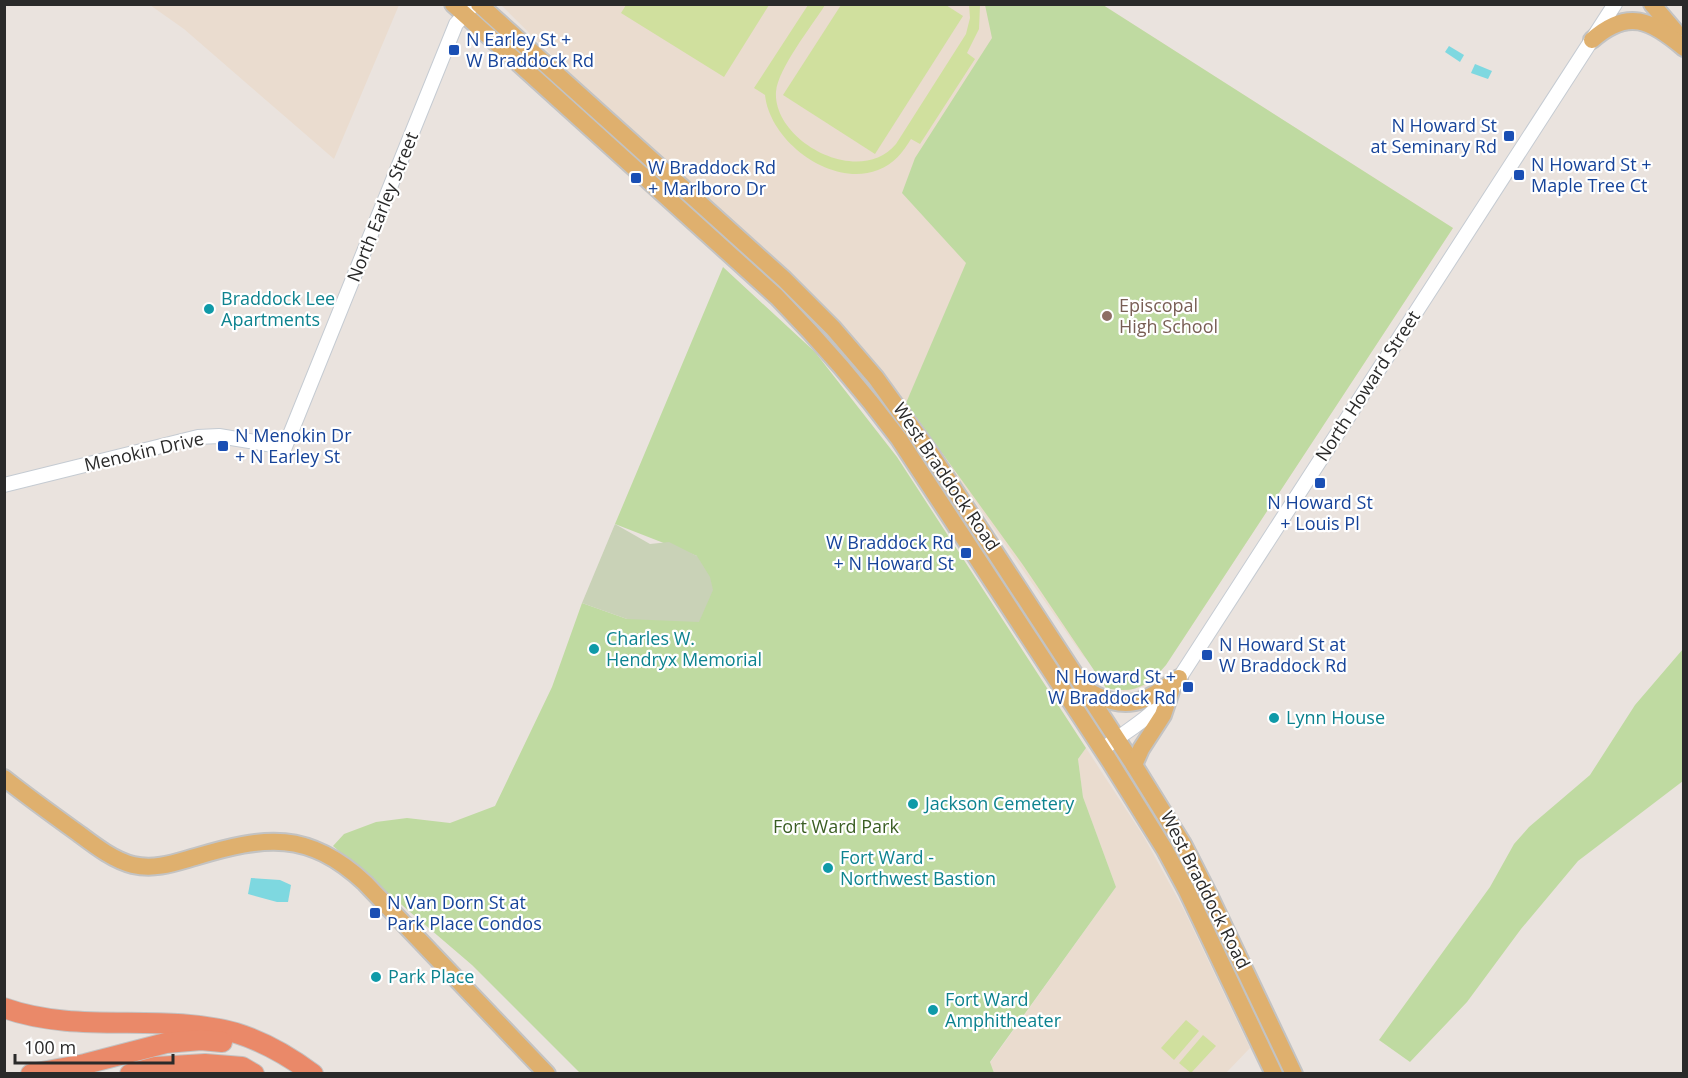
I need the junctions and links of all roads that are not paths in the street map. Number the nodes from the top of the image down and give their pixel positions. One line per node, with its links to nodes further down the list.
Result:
1 (479, 4): 11 (main road, West Braddock Road)
2 (1615, 4): 5 (street, North Howard Street)
3 (1652, 4): 6 (main road)
4 (464, 8): 8 (street, North Earley Street); 13 (main road, West Braddock Road)
5 (1592, 39): 7 (main road); 10 (street, North Howard Street)
6 (1683, 42)
7 (1683, 48)
8 (285, 447): 9 (street, Menokin Drive)
9 (4, 485)
10 (1175, 685): 11 (main road); 12 (street, North Howard Street); 14 (main road)
11 (1084, 688): 12 (main road, West Braddock Road)
12 (1116, 738): 13 (street, North Howard Street); 14 (main road, West Braddock Road)
13 (1102, 750): 23 (main road, West Braddock Road)
14 (1134, 765): 24 (main road, West Braddock Road)
15 (4, 778): 22 (main road)
16 (4, 1008): 17 (highway)
17 (296, 1062): 18 (highway); 21 (highway)
18 (31, 1074)
19 (130, 1074): 20 (highway)
20 (254, 1074)
21 (313, 1074)
22 (547, 1074)
23 (1274, 1074)
24 (1294, 1074)

